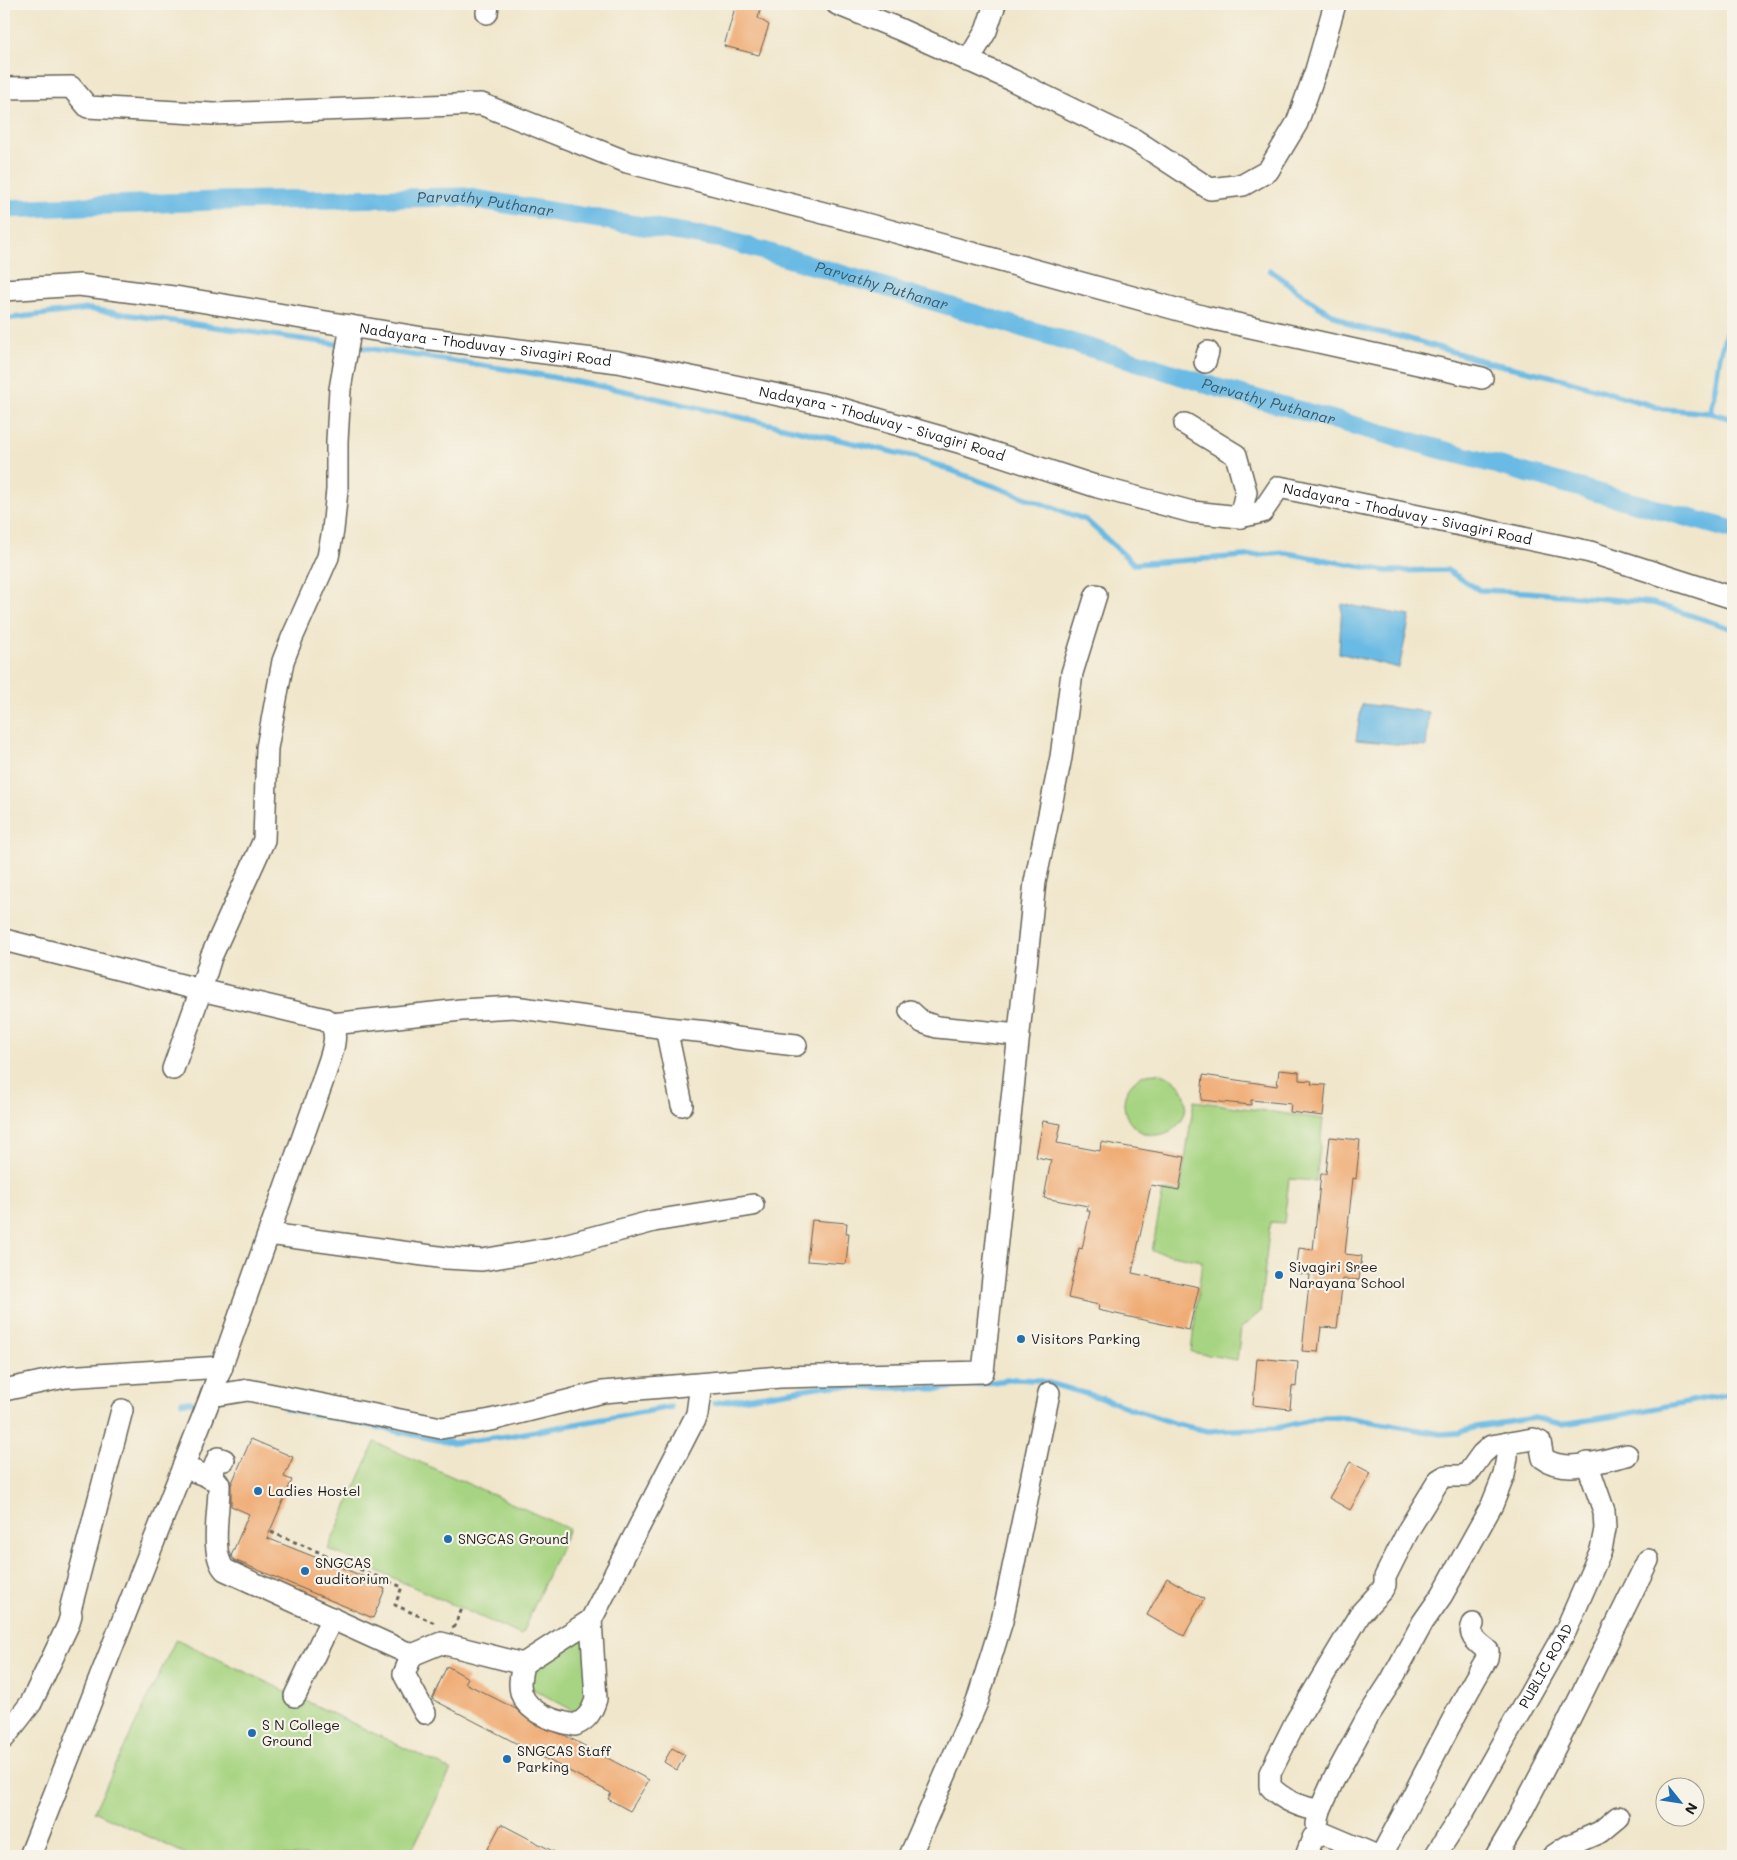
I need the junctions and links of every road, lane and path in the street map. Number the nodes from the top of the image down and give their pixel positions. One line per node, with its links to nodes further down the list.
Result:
1 (995, 4): 4 (street)
2 (1335, 4): 4 (street)
3 (844, 5): 4 (street)
4 (968, 61)
5 (4, 88): 8 (street)
6 (4, 290): 7 (street, Nadayara - Thoduvay - Sivagiri Road)
7 (351, 326): 10 (street, Nadayara - Thoduvay - Sivagiri Road); 14 (street)
8 (1482, 378)
9 (1185, 424): 10 (street)
10 (1240, 517): 12 (street, Nadayara - Thoduvay - Sivagiri Road)
11 (1096, 595): 18 (street)
12 (1733, 598)
13 (4, 940): 14 (street)
14 (201, 990): 16 (street); 20 (street)
15 (910, 1011): 18 (street)
16 (332, 1024): 17 (street); 23 (street)
17 (666, 1028): 19 (street); 21 (street)
18 (1018, 1035): 25 (street)
19 (796, 1045)
20 (173, 1069)
21 (682, 1105)
22 (753, 1205): 23 (street)
23 (269, 1234): 24 (street)
24 (222, 1367): 26 (street); 28 (street)
25 (701, 1384): 28 (street); 41 (street)
26 (4, 1390)
27 (1049, 1393): 53 (street)
28 (211, 1396): 34 (street)
29 (122, 1410): 48 (street)
30 (1506, 1443): 33 (street); 49 (street); 49 (street)
31 (1627, 1455): 33 (street)
32 (224, 1460): 35 (street)
33 (1587, 1463): 57 (street, PUBLIC ROAD)
34 (183, 1467): 35 (street); 52 (street)
35 (210, 1478): 40 (street)
36 (271, 1532): 38 (path)
37 (1648, 1560): 58 (street)
38 (395, 1604)
39 (462, 1609): 43 (path)
40 (332, 1618): 44 (street); 46 (street)
41 (591, 1620): 45 (street); 45 (street)
42 (1473, 1624): 56 (street)
43 (452, 1631)
44 (412, 1654): 45 (street); 47 (street)
45 (523, 1664)
46 (295, 1696)
47 (425, 1713)
48 (4, 1738)
49 (1320, 1810): 51 (street)
50 (1618, 1817): 59 (street)
51 (1318, 1836): 54 (street); 55 (street)
52 (30, 1856)
53 (910, 1856)
54 (1306, 1856)
55 (1376, 1856)
56 (1381, 1856)
57 (1435, 1856)
58 (1496, 1856)
59 (1553, 1856)

